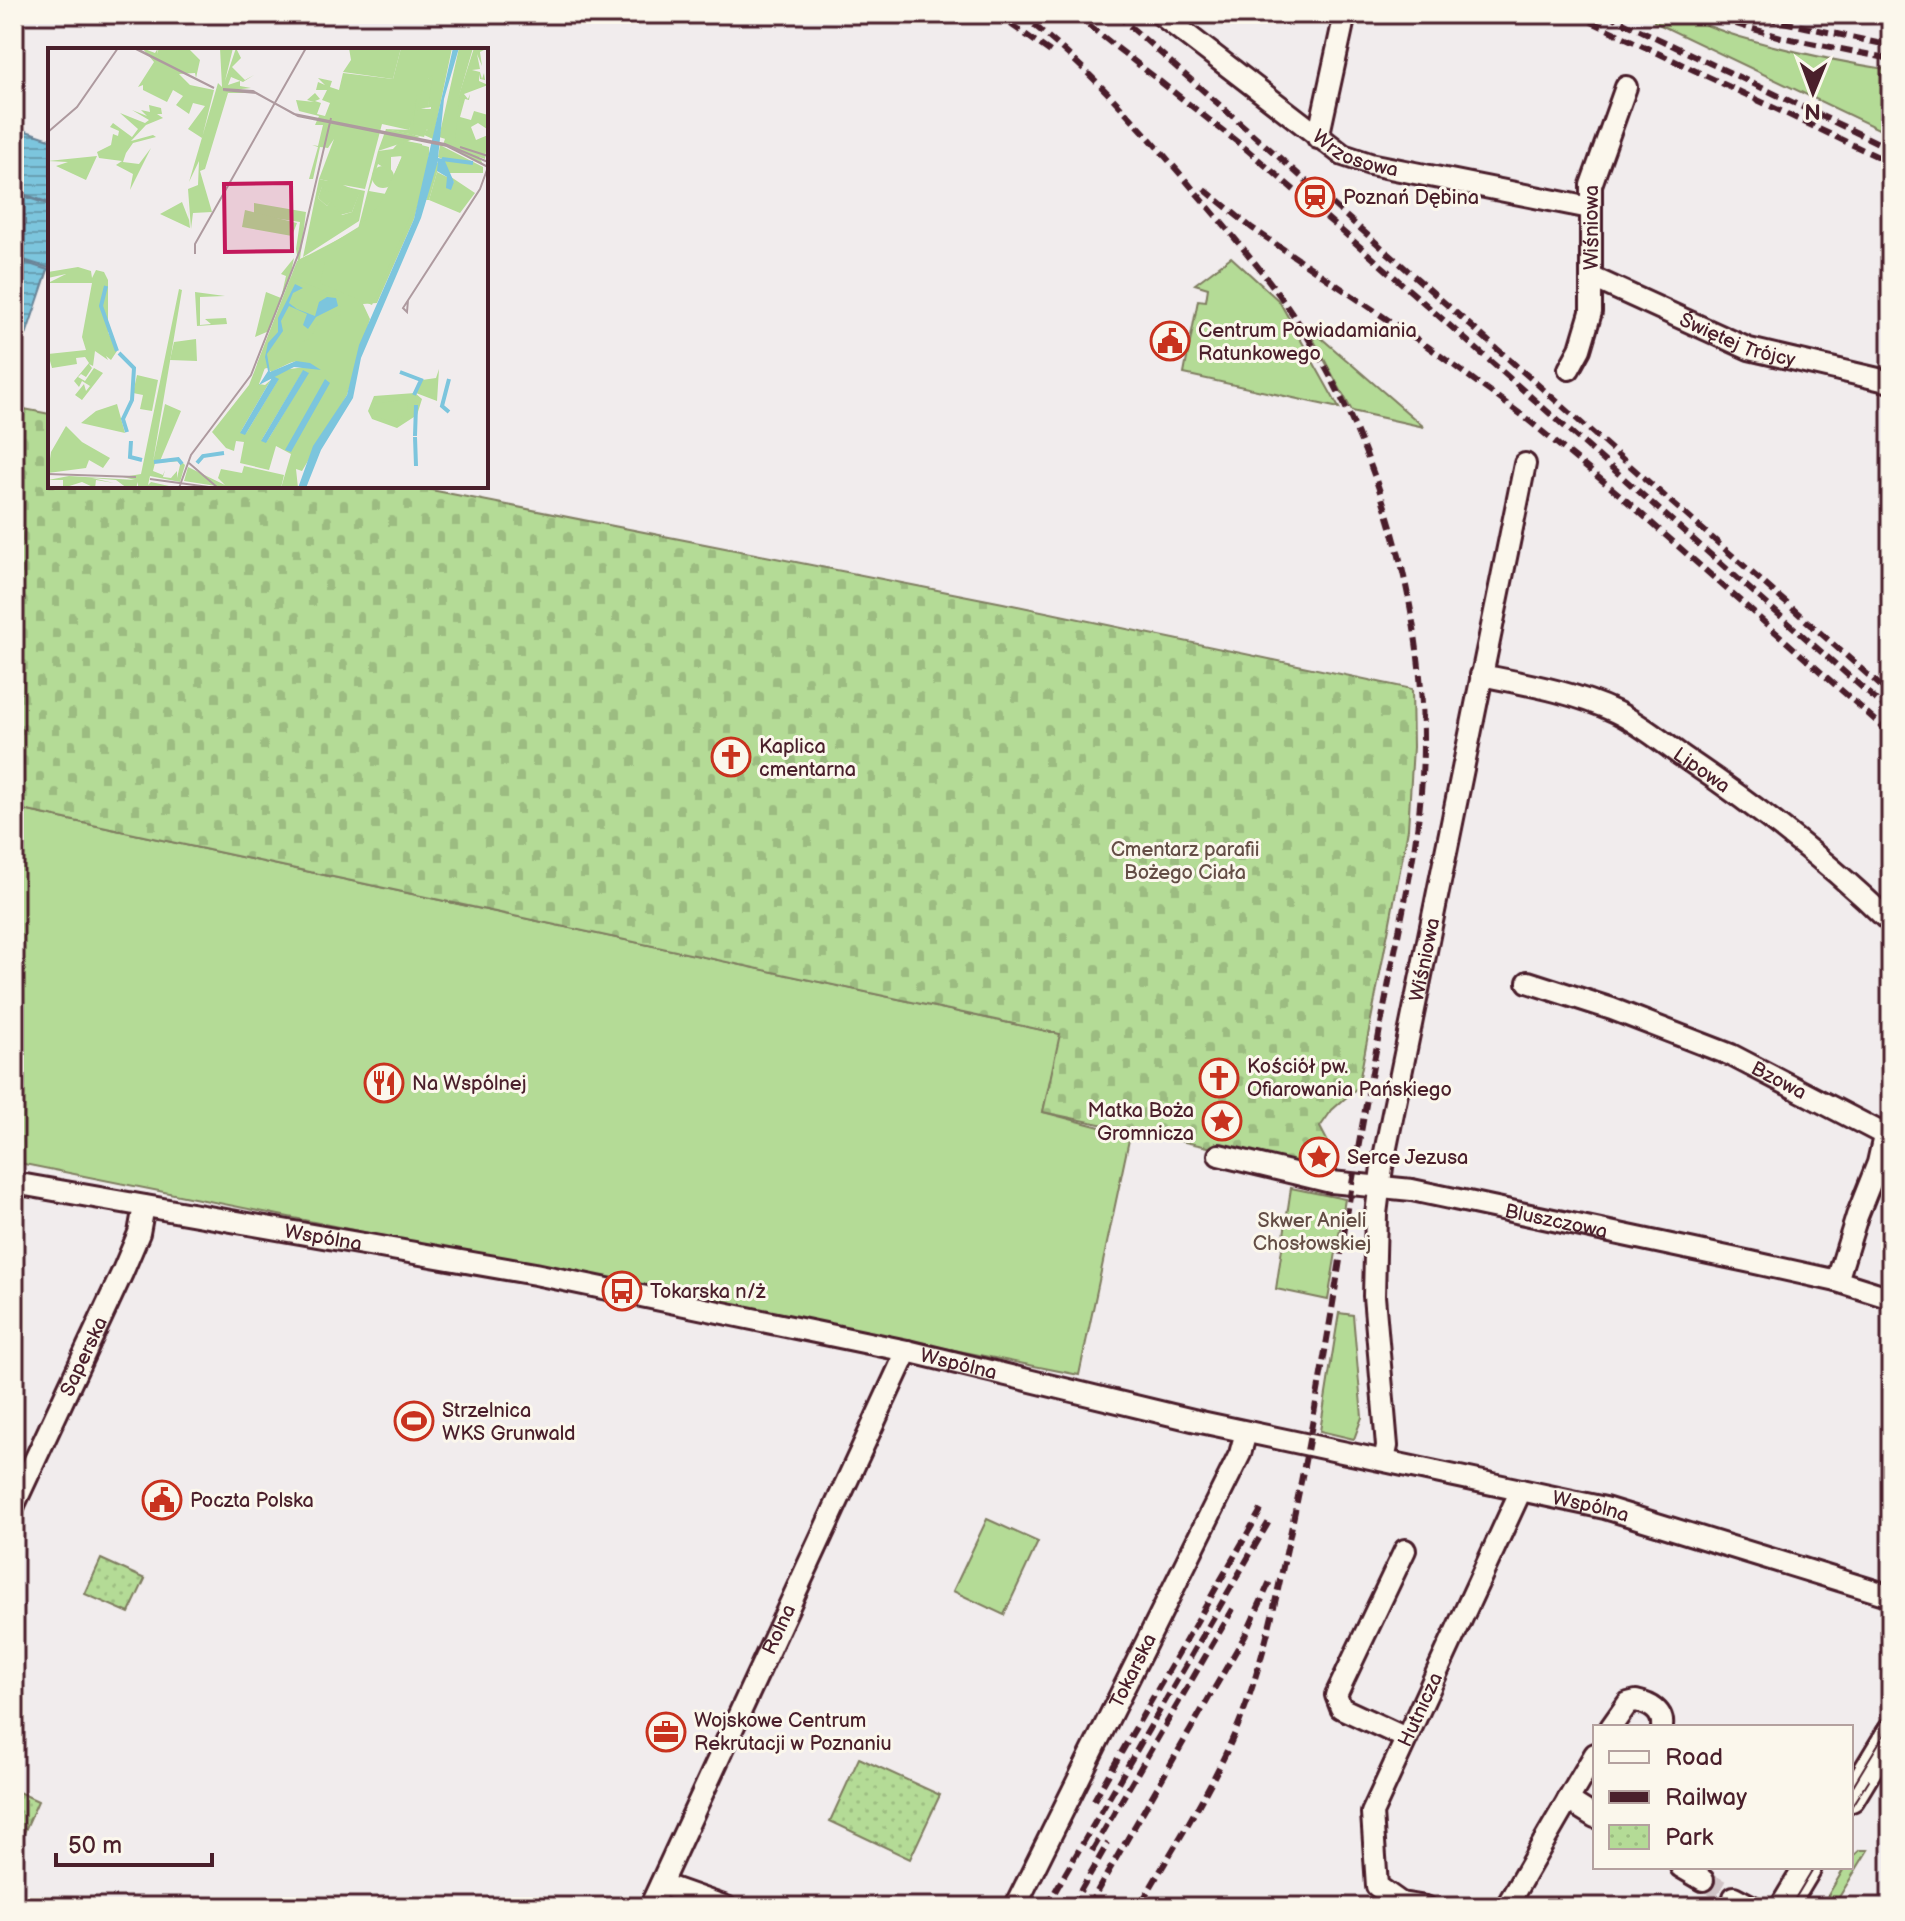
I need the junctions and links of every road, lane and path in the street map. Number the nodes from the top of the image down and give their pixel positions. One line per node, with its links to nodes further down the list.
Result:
1 (1160, 14): 4 (street, Wrzosowa)
2 (1345, 14): 4 (street)
3 (1626, 87): 5 (street, Wiśniowa)
4 (1318, 138): 5 (street, Wrzosowa)
5 (1590, 208): 6 (street, Wiśniowa)
6 (1591, 277): 7 (street, Wiśniowa); 8 (street, Świętej Trójcy)
7 (1569, 369)
8 (1891, 382)
9 (1525, 464): 10 (street, Wiśniowa)
10 (1481, 675): 11 (street, Lipowa); 16 (street, Wiśniowa)
11 (1891, 923)
12 (1528, 982): 13 (street, Bzowa)
13 (1889, 1133): 18 (street, Bzowa)
14 (1219, 1155): 16 (street, Bluszczowa)
15 (14, 1183): 17 (street, Wspólna)
16 (1379, 1188): 18 (street, Bluszczowa); 22 (street, Wiśniowa)
17 (144, 1206): 20 (street, Wspólna); 24 (street, Saperska)
18 (1837, 1281): 19 (street, Bluszczowa)
19 (1891, 1298)
20 (907, 1351): 21 (street, Wspólna); 38 (street, Rolna)
21 (1246, 1432): 22 (street, Wspólna); 42 (street, Tokarska)
22 (1384, 1460): 23 (street, Wspólna)
23 (1521, 1490): 26 (street, Wspólna); 30 (street, Hutnicza)
24 (14, 1505)
25 (1405, 1550): 30 (street)
26 (1891, 1596)
27 (1612, 1725): 28 (street)
28 (1662, 1725)
29 (1891, 1732): 32 (street)
30 (1406, 1738): 43 (street, Hutnicza)
31 (1593, 1757): 33 (street)
32 (1853, 1795)
33 (1568, 1800): 34 (street); 44 (street)
34 (1593, 1816)
35 (1684, 1869): 37 (street)
36 (1807, 1869): 46 (street)
37 (1703, 1880)
38 (661, 1884): 40 (street, Rolna); 41 (street)
39 (1734, 1897): 45 (street)
40 (650, 1907)
41 (726, 1907)
42 (1015, 1907)
43 (1426, 1907)
44 (1506, 1907)
45 (1753, 1907)
46 (1784, 1907)

